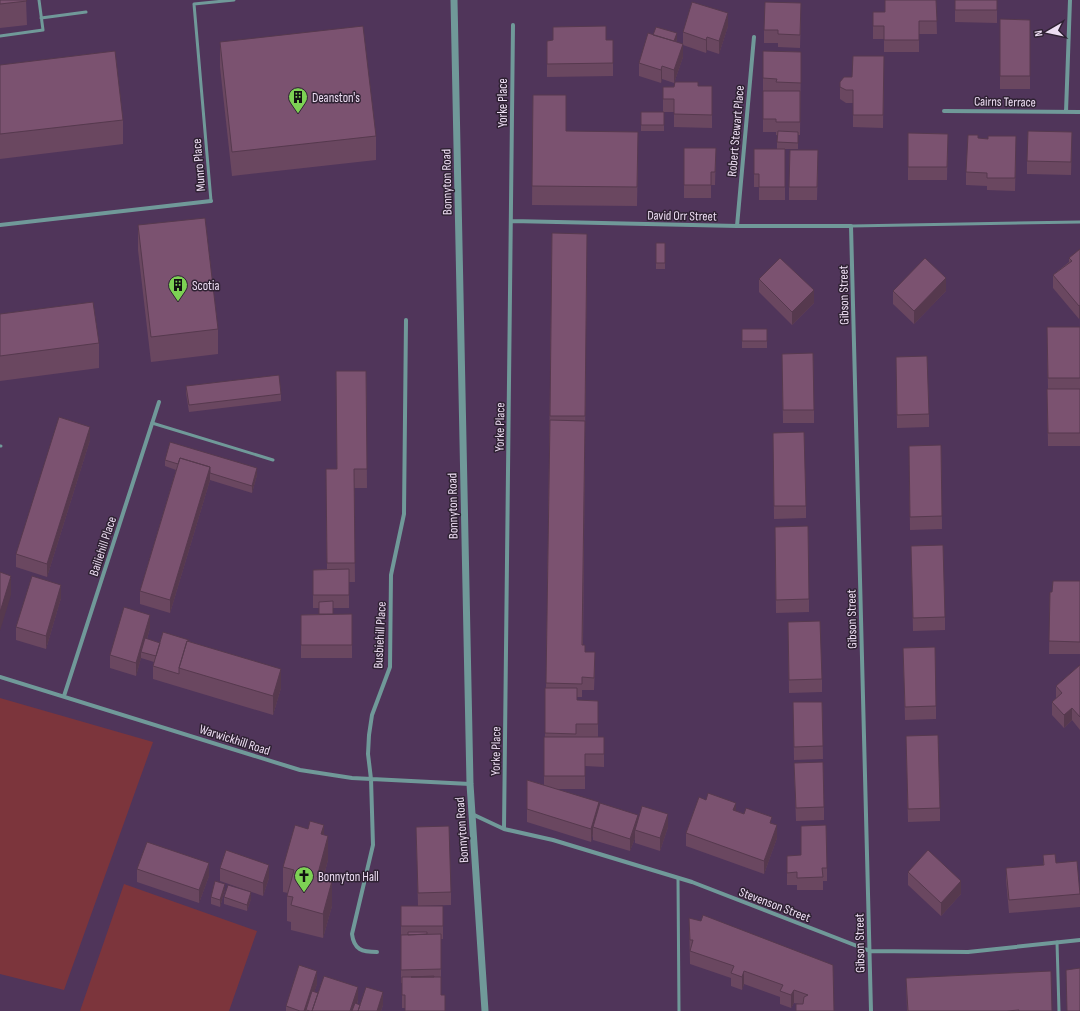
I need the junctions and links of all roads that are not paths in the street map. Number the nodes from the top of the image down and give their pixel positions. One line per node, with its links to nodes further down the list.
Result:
1 (39, 0): 6 (lane)
2 (234, 0): 13 (lane, Munro Place)
3 (454, 0): 26 (street, Bonnyton Road)
4 (1070, 0): 11 (street)
5 (86, 12): 6 (lane)
6 (41, 18): 8 (lane)
7 (513, 25): 14 (street, Yorke Place)
8 (0, 36)
9 (754, 38): 17 (street, Robert Stewart Place)
10 (944, 110): 11 (street, Cairns Terrace)
11 (1066, 112): 12 (street, Cairns Terrace)
12 (1080, 112)
13 (211, 201): 16 (street, Munro Place)
14 (512, 221): 17 (street, David Orr Street); 28 (street, Yorke Place)
15 (1080, 222): 18 (lane)
16 (0, 225)
17 (736, 226): 18 (street, David Orr Street)
18 (851, 226): 32 (street, Gibson Street)
19 (406, 320): 25 (street, Busbiehill Place)
20 (159, 402): 21 (street, Bailiehill Place)
21 (152, 423): 22 (lane); 24 (street, Bailiehill Place)
22 (273, 460)
23 (0, 677): 24 (street, Warwickhill Road)
24 (64, 696): 25 (street, Warwickhill Road)
25 (371, 779): 26 (street, Warwickhill Road); 33 (street, Busbiehill Place)
26 (470, 784): 27 (street, Bonnyton Road)
27 (472, 814): 28 (street, Stevenson Street); 34 (street, Bonnyton Road)
28 (504, 829): 29 (street, Stevenson Street)
29 (678, 878): 32 (street, Stevenson Street); 35 (lane)
30 (1080, 940): 31 (street, Stevenson Street)
31 (1057, 942): 32 (street, Stevenson Street); 37 (lane)
32 (870, 951): 36 (street, Gibson Street)
33 (377, 952)
34 (485, 1011)
35 (680, 1011)
36 (871, 1011)
37 (1059, 1011)

